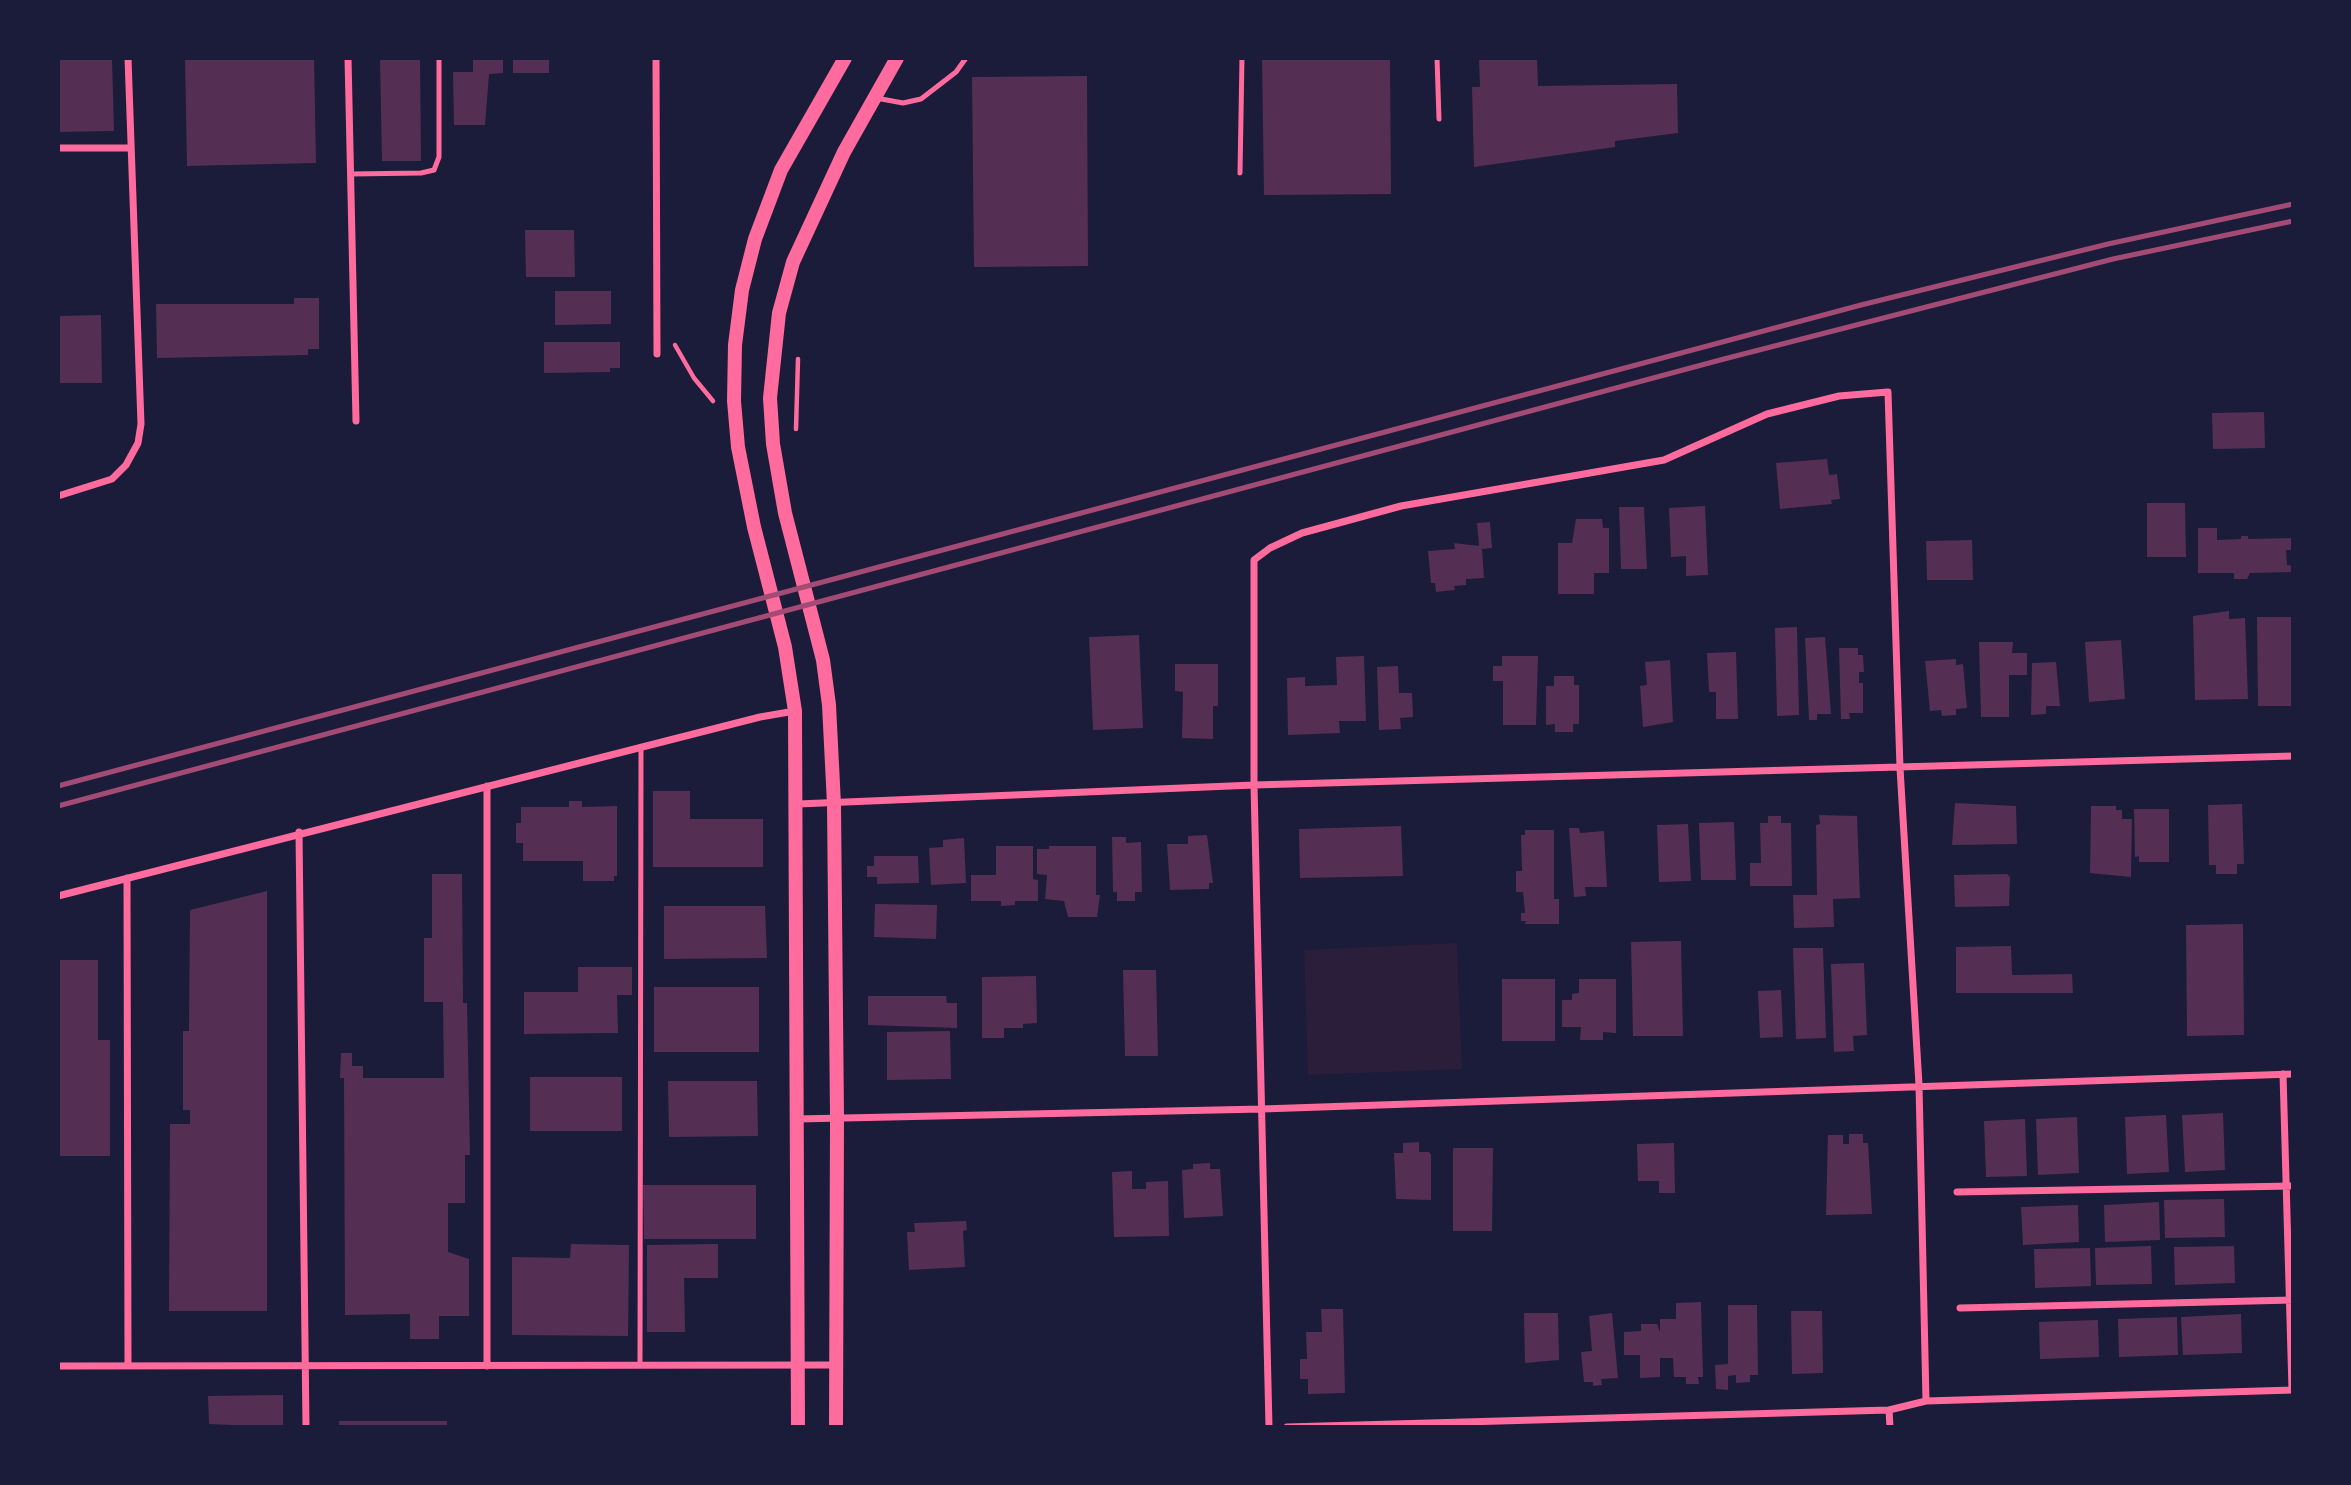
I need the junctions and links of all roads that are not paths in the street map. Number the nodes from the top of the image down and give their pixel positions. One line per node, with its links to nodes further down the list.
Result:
1 (128, 58): 13 (street)
2 (348, 58): 15 (street)
3 (439, 58): 15 (lane)
4 (656, 58): 16 (street)
5 (845, 58): 19 (main road)
6 (897, 58): 10 (main road)
7 (966, 58): 10 (lane)
8 (1242, 58): 14 (lane)
9 (1437, 58): 11 (lane)
10 (876, 98): 26 (main road)
11 (1438, 118)
12 (58, 148): 13 (street)
13 (129, 148): 18 (street)
14 (1240, 173)
15 (351, 174): 17 (street)
16 (657, 354)
17 (356, 421)
18 (58, 496)
19 (795, 712): 20 (street); 25 (main road)
20 (641, 748): 24 (street); 41 (lane)
21 (2293, 756): 22 (street)
22 (1900, 768): 23 (street); 23 (street); 32 (street)
23 (1254, 785): 26 (street); 33 (street)
24 (487, 786): 27 (street); 46 (street)
25 (798, 804): 26 (street); 35 (main road)
26 (834, 804): 34 (main road)
27 (299, 832): 28 (street); 45 (street)
28 (127, 878): 29 (street); 44 (street)
29 (58, 896)
30 (2283, 1074): 31 (street); 32 (street); 36 (street)
31 (2293, 1074)
32 (1919, 1085): 33 (street); 48 (street)
33 (1262, 1109): 34 (street); 53 (street)
34 (837, 1117): 35 (street); 40 (main road)
35 (797, 1119): 42 (main road)
36 (2290, 1186): 37 (street); 38 (street)
37 (1957, 1192)
38 (2291, 1300): 39 (street); 47 (street)
39 (1960, 1308)
40 (835, 1364): 42 (street); 52 (main road)
41 (640, 1365): 42 (street); 46 (street)
42 (797, 1365): 51 (main road)
43 (58, 1366): 44 (street)
44 (128, 1366): 45 (street)
45 (305, 1366): 46 (street); 50 (street)
46 (487, 1366)
47 (2292, 1390): 48 (street)
48 (1926, 1401): 49 (street)
49 (1889, 1410): 55 (street); 56 (street)
50 (306, 1427)
51 (798, 1427)
52 (836, 1427)
53 (1269, 1427)
54 (1287, 1427): 55 (street)
55 (1315, 1427)
56 (1890, 1427)

